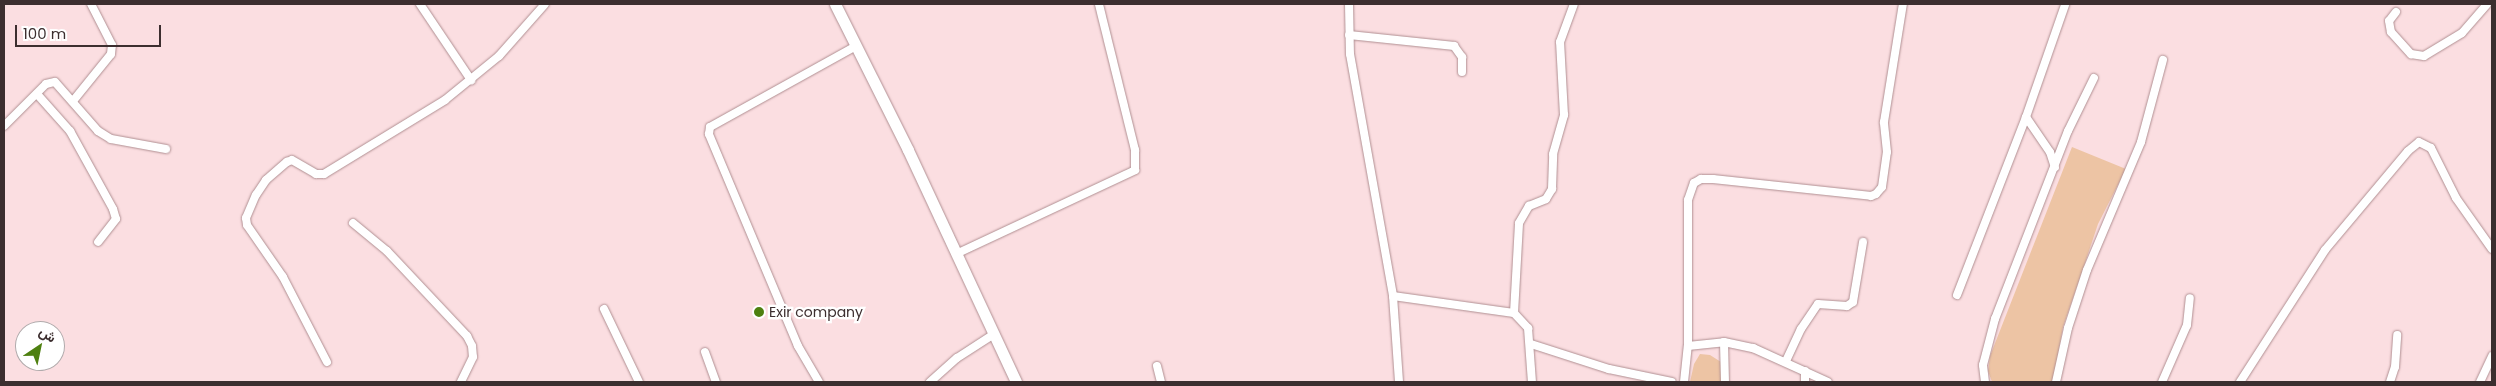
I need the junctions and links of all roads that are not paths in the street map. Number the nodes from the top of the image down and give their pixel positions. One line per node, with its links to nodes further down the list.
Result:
1 (91, 4): 19 (street)
2 (420, 4): 17 (street)
3 (544, 4): 17 (street)
4 (835, 4): 13 (main road)
5 (1099, 4): 28 (street)
6 (1349, 4): 12 (street)
7 (1574, 4): 33 (street)
8 (1903, 4): 38 (street)
9 (2488, 4): 11 (street)
10 (2065, 5): 20 (street)
11 (2396, 12)
12 (1349, 35): 15 (street); 30 (street)
13 (856, 46): 28 (main road); 49 (street)
14 (2163, 60): 61 (street)
15 (1462, 72)
16 (2094, 78): 23 (street)
17 (471, 80): 42 (street)
18 (37, 94): 19 (street); 21 (street); 25 (street)
19 (73, 101): 22 (street)
20 (2026, 117): 23 (street); 29 (street)
21 (4, 126)
22 (166, 149)
23 (2055, 166): 60 (street)
24 (353, 223): 46 (street)
25 (98, 242)
26 (1863, 242): 41 (street)
27 (2492, 249): 63 (street)
28 (956, 254): 34 (main road)
29 (1957, 295)
30 (1393, 296): 33 (street); 53 (street)
31 (2190, 298): 62 (street)
32 (604, 309): 47 (street)
33 (1514, 313): 37 (street)
34 (994, 334): 50 (street); 51 (main road)
35 (2397, 335): 64 (street)
36 (1724, 342): 38 (street); 41 (street); 57 (street)
37 (1531, 344): 54 (street); 55 (street)
38 (1688, 346): 56 (street)
39 (705, 352): 48 (street)
40 (2492, 356): 45 (street)
41 (1786, 361): 44 (street)
42 (327, 362)
43 (1157, 366): 52 (street)
44 (1805, 371): 58 (street); 59 (street)
45 (2485, 374): 65 (street); 66 (street)
46 (462, 382)
47 (639, 382)
48 (716, 382)
49 (818, 382)
50 (930, 382)
51 (1016, 382)
52 (1161, 382)
53 (1399, 382)
54 (1532, 382)
55 (1672, 382)
56 (1684, 382)
57 (1725, 382)
58 (1805, 382)
59 (1828, 382)
60 (1985, 382)
61 (2056, 382)
62 (2162, 382)
63 (2240, 382)
64 (2390, 382)
65 (2480, 382)
66 (2491, 382)

